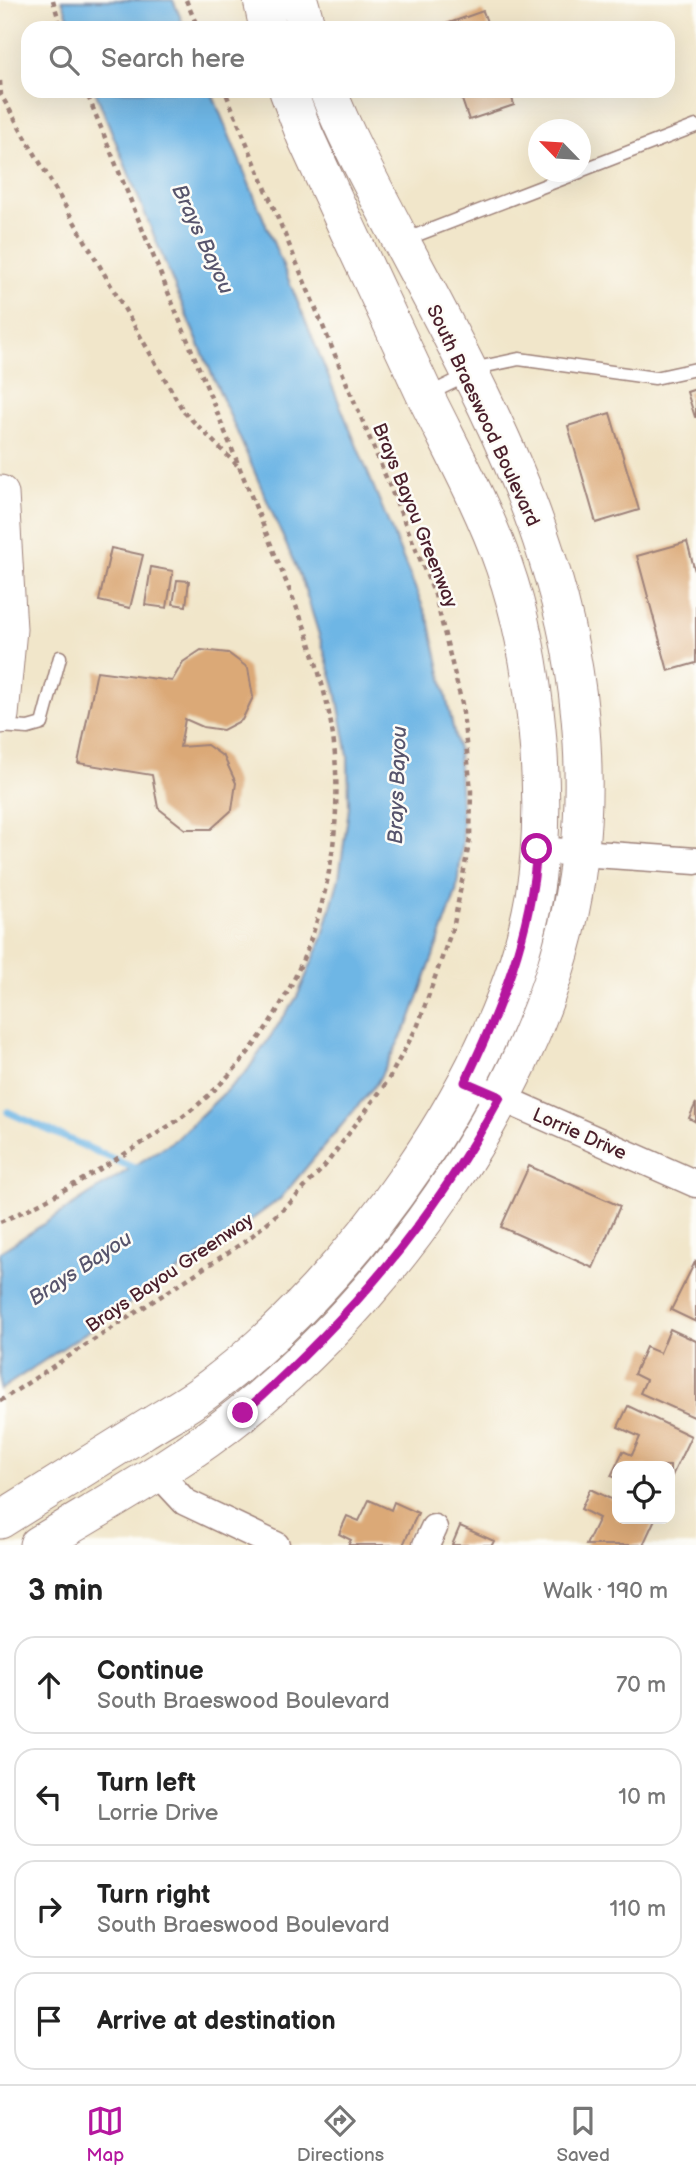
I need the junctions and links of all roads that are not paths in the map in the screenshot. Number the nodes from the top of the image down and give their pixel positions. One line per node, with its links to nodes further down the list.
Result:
1 (262, 0): 3 (main road)
2 (299, 0): 4 (main road)
3 (266, 21)
4 (305, 21)
5 (291, 98): 13 (main road)
6 (331, 98): 10 (main road, South Braeswood Boulevard)
7 (696, 126): 8 (lane)
8 (591, 167)
9 (552, 182): 10 (lane)
10 (401, 241): 12 (main road, South Braeswood Boulevard)
11 (696, 369): 12 (lane)
12 (469, 374): 13 (lane); 19 (main road, South Braeswood Boulevard)
13 (426, 396): 18 (main road)
14 (0, 494): 16 (main road)
15 (60, 657): 17 (lane)
16 (0, 715)
17 (0, 726)
18 (537, 849): 19 (street); 21 (main road)
19 (578, 852): 20 (street); 22 (main road, South Braeswood Boulevard)
20 (696, 861)
21 (465, 1082): 22 (street, Lorrie Drive); 25 (main road)
22 (500, 1097): 23 (street, Lorrie Drive); 24 (main road, South Braeswood Boulevard)
23 (696, 1184)
24 (158, 1473): 26 (main road, South Braeswood Boulevard); 27 (street)
25 (0, 1520)
26 (38, 1545)
27 (276, 1545)

